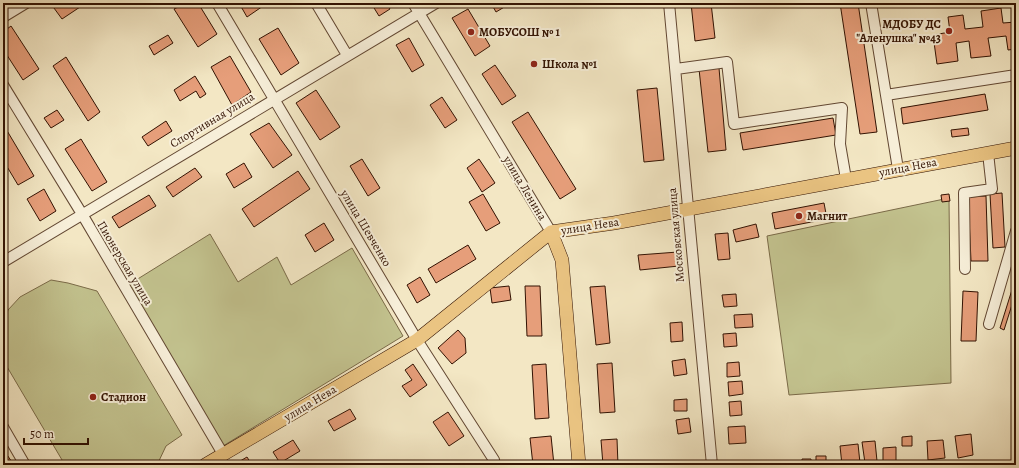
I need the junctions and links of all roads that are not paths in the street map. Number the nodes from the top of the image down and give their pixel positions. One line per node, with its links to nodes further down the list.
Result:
1 (26, 3): 9 (street)
2 (217, 3): 15 (street, улица Шевченко)
3 (316, 3): 10 (street)
4 (413, 3): 8 (street, улица Ленина)
5 (436, 3): 8 (street, Спортивная улица)
6 (669, 3): 11 (street, Московская улица)
7 (871, 3): 14 (street)
8 (419, 13): 10 (street, Спортивная улица); 23 (street, улица Ленина)
9 (3, 17)
10 (347, 55): 15 (street, Спортивная улица)
11 (676, 69): 19 (street); 20 (street, Московская улица)
12 (1016, 75): 14 (street)
13 (3, 86): 21 (street, Пионерская улица)
14 (886, 95): 18 (street)
15 (274, 98): 21 (street, Спортивная улица); 27 (street, улица Шевченко)
16 (1016, 148): 17 (main road, улица Нева)
17 (988, 153): 18 (main road, улица Нева); 25 (street)
18 (898, 169): 19 (main road, улица Нева)
19 (846, 179): 20 (main road, улица Нева)
20 (687, 208): 23 (main road, улица Нева); 34 (street, Московская улица)
21 (82, 214): 24 (street, Спортивная улица); 29 (street, Пионерская улица)
22 (1016, 231): 26 (street)
23 (552, 232): 27 (main road, улица Нева); 33 (main road, улица Ленина)
24 (3, 262)
25 (965, 269)
26 (989, 324)
27 (417, 340): 29 (main road, улица Нева); 32 (street, улица Шевченко)
28 (3, 427): 30 (street)
29 (223, 454): 31 (main road, улица Нева)
30 (25, 465)
31 (205, 465)
32 (495, 465)
33 (579, 465)
34 (712, 465)

